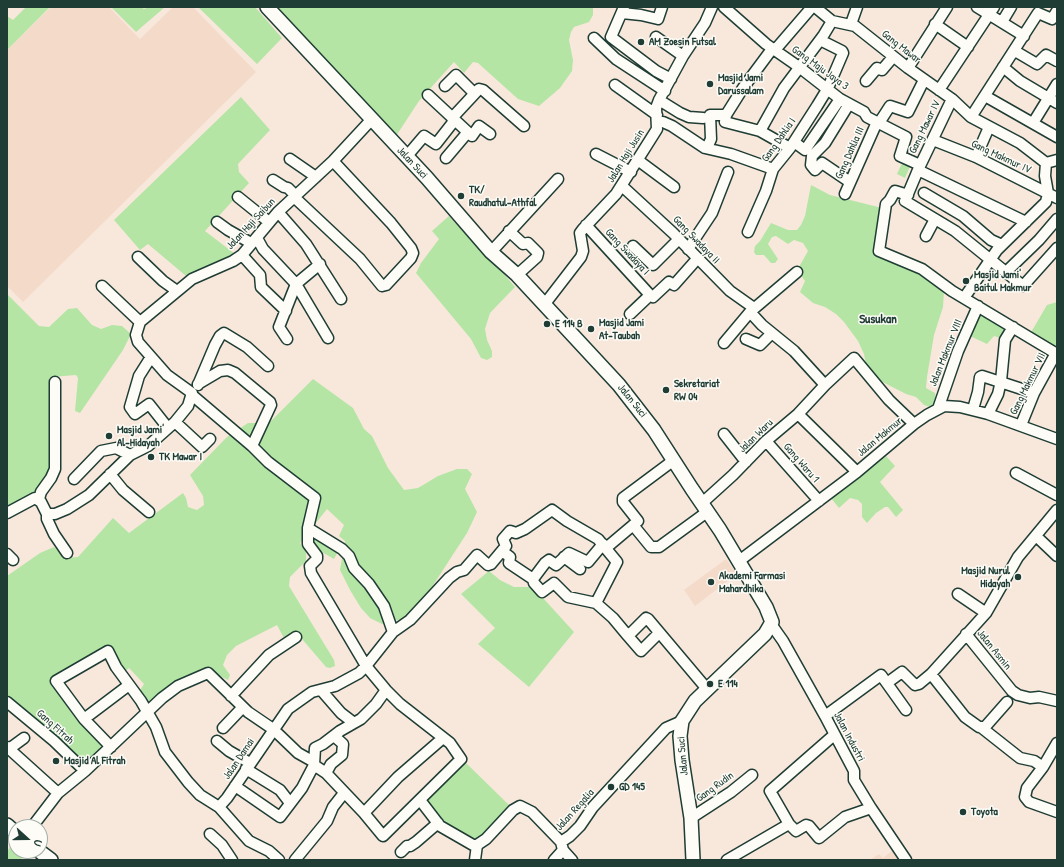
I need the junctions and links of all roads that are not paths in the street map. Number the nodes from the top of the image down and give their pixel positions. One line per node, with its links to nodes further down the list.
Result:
1 (267, 7): 51 (street, Jalan Suci)
2 (712, 7): 25 (street, Jalan Haji Jusin)
3 (724, 7): 23 (street, Gang Maju Jaya 3)
4 (812, 7): 23 (street)
5 (815, 7): 14 (street)
6 (858, 7): 16 (street)
7 (946, 7): 17 (street)
8 (977, 7): 12 (street)
9 (1011, 7): 15 (street)
10 (666, 8): 11 (street)
11 (623, 10): 31 (street)
12 (992, 11): 15 (street); 22 (street)
13 (1057, 11): 18 (street)
14 (832, 21): 16 (street, Gang Mawar); 21 (street)
15 (1002, 22): 18 (street)
16 (850, 24): 26 (street, Gang Mawar)
17 (935, 24): 22 (street); 30 (street)
18 (1024, 36): 24 (street)
19 (656, 37): 25 (street)
20 (594, 38): 39 (street)
21 (820, 40): 28 (street); 37 (street, Gang Dahlia I)
22 (968, 47): 38 (street)
23 (773, 49): 28 (street, Gang Maju Jaya 3); 48 (street)
24 (1015, 51): 27 (street); 29 (street)
25 (683, 56): 31 (street, Jalan Haji Jusin)
26 (893, 57): 30 (street, Gang Mawar); 33 (street)
27 (1057, 61)
28 (799, 66): 37 (street, Gang Maju Jaya 3); 58 (street)
29 (1003, 67): 42 (street); 46 (street)
30 (908, 68): 32 (street, Gang Mawar)
31 (671, 79): 39 (street, Jalan Haji Jusin)
32 (924, 80): 38 (street, Gang Mawar); 54 (street, Gang Dahlia III)
33 (866, 81)
34 (1057, 84): 46 (street)
35 (615, 85): 53 (street)
36 (445, 86): 40 (street)
37 (828, 88): 43 (street, Gang Maju Jaya 3); 64 (street, Gang Dahlia I)
38 (939, 90): 44 (street, Gang Mawar)
39 (664, 91): 45 (street, Jalan Haji Jusin)
40 (474, 93): 52 (street); 56 (street)
41 (428, 95): 52 (street)
42 (984, 96): 50 (street); 55 (street)
43 (840, 99): 47 (street, Gang Maju Jaya 3); 64 (street)
44 (952, 99): 50 (street); 63 (street, Gang Mawar IV)
45 (659, 100): 49 (street); 53 (street, Jalan Haji Jusin)
46 (1052, 100): 55 (street)
47 (849, 104): 54 (street, Gang Maju Jaya 3); 82 (street)
48 (726, 115): 49 (street); 58 (street)
49 (706, 117): 65 (street)
50 (971, 117): 57 (street)
51 (372, 119): 67 (street, Jalan Suci); 72 (street, Jalan Haji Saibun)
52 (453, 119): 59 (street); 67 (street)
53 (657, 119): 65 (street); 73 (street, Jalan Haji Jusin)
54 (878, 123): 62 (street, Gang Maju Jaya 3); 82 (street, Gang Dahlia III)
55 (1034, 123): 61 (street)
56 (524, 126)
57 (990, 127): 68 (street); 74 (street)
58 (760, 131): 64 (street)
59 (468, 132): 60 (street); 69 (street)
60 (490, 134)
61 (1057, 137)
62 (906, 139): 75 (street, Gang Mawar IV)
63 (933, 140): 68 (street, Gang Makmur IV); 75 (street, Gang Mawar IV)
64 (792, 145): 76 (street, Gang Dahlia I)
65 (707, 148): 76 (street)
66 (596, 154): 77 (street)
67 (407, 156): 107 (street, Jalan Suci)
68 (976, 157): 88 (street, Gang Makmur IV)
69 (446, 158)
70 (290, 159): 79 (street)
71 (1057, 160): 74 (street)
72 (333, 161): 79 (street, Jalan Haji Saibun); 87 (street)
73 (638, 161): 77 (street, Jalan Haji Jusin); 84 (street)
74 (1046, 163): 88 (street)
75 (919, 168): 90 (street, Gang Mawar IV); 96 (street)
76 (773, 169): 99 (street, Gang Dahlia I)
77 (631, 172): 83 (street, Jalan Haji Jusin)
78 (728, 172): 106 (street)
79 (316, 177): 87 (street, Jalan Haji Saibun)
80 (558, 179): 98 (street)
81 (273, 180): 87 (street)
82 (850, 182): 86 (street, Gang Dahlia III)
83 (622, 186): 97 (street, Jalan Haji Jusin); 101 (street, Gang Swadaya II)
84 (674, 187)
85 (924, 193): 103 (street)
86 (845, 194)
87 (295, 196): 91 (street, Jalan Haji Saibun)
88 (1053, 196): 96 (street)
89 (238, 198): 95 (street)
90 (908, 199): 92 (street); 120 (street)
91 (278, 212): 95 (street, Jalan Haji Saibun); 112 (street)
92 (934, 219): 100 (street); 111 (street)
93 (1057, 219): 114 (street)
94 (217, 222): 102 (street)
95 (269, 222): 102 (street, Jalan Haji Saibun)
96 (1026, 222): 103 (street)
97 (586, 225): 119 (street, Gang Swadaya I); 122 (street)
98 (510, 232): 107 (street); 115 (street)
99 (748, 232)
100 (926, 236)
101 (679, 239): 104 (street); 106 (street, Gang Swadaya II)
102 (254, 241): 108 (street, Jalan Haji Saibun); 116 (street)
103 (1002, 245): 111 (street)
104 (633, 246)
105 (1057, 248): 114 (street)
106 (688, 249): 110 (street, Gang Swadaya II)
107 (491, 252): 115 (street, Jalan Suci)
108 (242, 254): 118 (street, Jalan Haji Saibun); 125 (street)
109 (138, 257): 118 (street)
110 (697, 259): 119 (street); 124 (street, Gang Swadaya II)
111 (990, 259): 114 (street); 120 (street)
112 (320, 264): 116 (street); 121 (street)
113 (797, 272): 124 (street)
114 (1006, 272)
115 (517, 275): 122 (street, Jalan Suci)
116 (296, 284): 125 (street); 130 (street)
117 (102, 286): 127 (street)
118 (177, 291): 127 (street, Jalan Haji Saibun)
119 (650, 295): 126 (street)
120 (964, 298): 123 (street)
121 (341, 299)
122 (544, 305): 156 (street, Jalan Suci)
123 (978, 306): 128 (street); 143 (street, Jalan Makmur VIII)
124 (752, 310): 129 (street, Gang Swadaya II); 133 (street)
125 (286, 311): 131 (street)
126 (630, 314)
127 (140, 322): 135 (street)
128 (1013, 327): 134 (street); 137 (street)
129 (772, 333): 132 (street); 140 (street, Gang Swadaya II)
130 (328, 338)
131 (287, 339)
132 (746, 339)
133 (724, 343)
134 (1056, 354): 141 (street, Gang Makmur VII)
135 (151, 357): 142 (street); 148 (street)
136 (268, 366): 139 (street)
137 (1001, 381): 141 (street); 144 (street); 146 (street)
138 (55, 382): 163 (street)
139 (198, 384): 142 (street); 154 (street)
140 (825, 385): 145 (street, Jalan Waru); 147 (street, Jalan Waru)
141 (1034, 393): 149 (street, Gang Makmur VII)
142 (192, 394): 148 (street); 154 (street)
143 (938, 409): 144 (street, Jalan Makmur); 147 (street, Jalan Makmur)
144 (973, 409): 146 (street, Jalan Makmur)
145 (798, 414): 153 (street, Jalan Waru); 158 (street)
146 (988, 414): 149 (street, Jalan Makmur)
147 (914, 424): 158 (street, Jalan Makmur)
148 (171, 425): 151 (street); 155 (street)
149 (1021, 425): 152 (street, Jalan Makmur)
150 (724, 434): 157 (street)
151 (210, 439)
152 (1057, 439)
153 (766, 441): 157 (street, Jalan Waru); 164 (street, Gang Waru 1)
154 (252, 446): 171 (street)
155 (130, 455): 160 (street); 161 (street)
156 (674, 460): 165 (street, Jalan Suci); 170 (street)
157 (746, 462): 165 (street, Jalan Waru)
158 (857, 472): 164 (street, Jalan Makmur)
159 (1016, 473): 162 (street)
160 (110, 474): 167 (street); 169 (street)
161 (74, 479)
162 (1057, 495)
163 (39, 499): 168 (street); 169 (street)
164 (819, 501): 178 (street, Jalan Makmur)
165 (704, 508): 170 (street, Jalan Waru); 178 (street, Jalan Suci)
166 (1057, 510): 172 (street, Jalan Asmin)
167 (149, 512)
168 (7, 514)
169 (47, 514): 175 (street)
170 (633, 525): 173 (street)
171 (308, 528): 185 (street); 190 (street)
172 (1036, 536): 176 (street); 183 (street, Jalan Asmin)
173 (605, 546): 174 (street); 177 (street); 182 (street)
174 (502, 550): 180 (street); 185 (street, Jalan Damai)
175 (66, 553)
176 (1057, 556)
177 (564, 557): 179 (street); 180 (street)
178 (739, 561): 184 (street, Jalan Suci)
179 (580, 569)
180 (533, 580): 182 (street)
181 (958, 594): 183 (street)
182 (596, 603): 188 (street)
183 (986, 614): 187 (street, Jalan Asmin)
184 (771, 624): 194 (street, Jalan Suci); 204 (street, Jalan Industri)
185 (393, 632): 190 (street, Jalan Damai)
186 (659, 633): 188 (street); 188 (street); 194 (street)
187 (966, 634): 191 (street); 198 (street, Jalan Asmin)
188 (628, 636)
189 (296, 637): 197 (street)
190 (366, 666): 195 (street, Jalan Damai); 196 (street)
191 (931, 674): 192 (street); 209 (street)
192 (887, 683): 202 (street); 204 (street)
193 (129, 685): 203 (street); 205 (street); 205 (street)
194 (707, 689): 206 (street, Jalan Suci)
195 (321, 690): 207 (street); 210 (street, Jalan Damai)
196 (386, 690): 207 (street); 214 (street)
197 (231, 696): 201 (street); 203 (street)
198 (1057, 701)
199 (7, 702): 222 (street, Gang Fitrah)
200 (1007, 702): 209 (street)
201 (243, 707): 208 (street); 210 (street)
202 (906, 710)
203 (147, 713): 217 (street); 230 (street)
204 (825, 716): 211 (street, Jalan Industri)
205 (84, 719): 217 (street)
206 (682, 721): 234 (street, Jalan Suci); 240 (street, Jalan Regalia)
207 (354, 723): 212 (street)
208 (222, 728)
209 (982, 728): 221 (street)
210 (273, 729): 219 (street); 220 (street, Jalan Damai)
211 (834, 735): 231 (street, Jalan Industri); 237 (street)
212 (334, 736): 219 (street); 223 (street)
213 (24, 738): 218 (street)
214 (443, 738): 228 (street); 233 (street)
215 (217, 741): 220 (street)
216 (1057, 743): 221 (street)
217 (111, 747): 222 (street)
218 (8, 748): 226 (street)
219 (314, 764): 223 (street); 229 (street)
220 (248, 766): 225 (street, Jalan Damai); 229 (street)
221 (1043, 767): 232 (street)
222 (85, 771): 226 (street)
223 (326, 773): 227 (street)
224 (752, 775): 234 (street, Gang Rudin)
225 (235, 786): 229 (street); 230 (street, Jalan Damai)
226 (58, 793): 235 (street)
227 (344, 793): 233 (street); 244 (street)
228 (420, 800): 233 (street); 236 (street)
229 (290, 803)
230 (218, 807): 243 (street)
231 (871, 808): 237 (street); 250 (street, Jalan Industri)
232 (1057, 812)
233 (364, 813)
234 (691, 818): 248 (street, Jalan Suci)
235 (38, 819)
236 (438, 823): 239 (street); 241 (street)
237 (789, 824): 249 (street)
238 (210, 834): 242 (street)
239 (477, 845): 240 (street, Jalan Regalia); 245 (street)
240 (562, 846): 246 (street); 247 (street)
241 (401, 852)
242 (232, 860)
243 (279, 860)
244 (295, 860)
245 (475, 860)
246 (554, 860)
247 (572, 860)
248 (693, 860)
249 (726, 860)
250 (906, 860)

